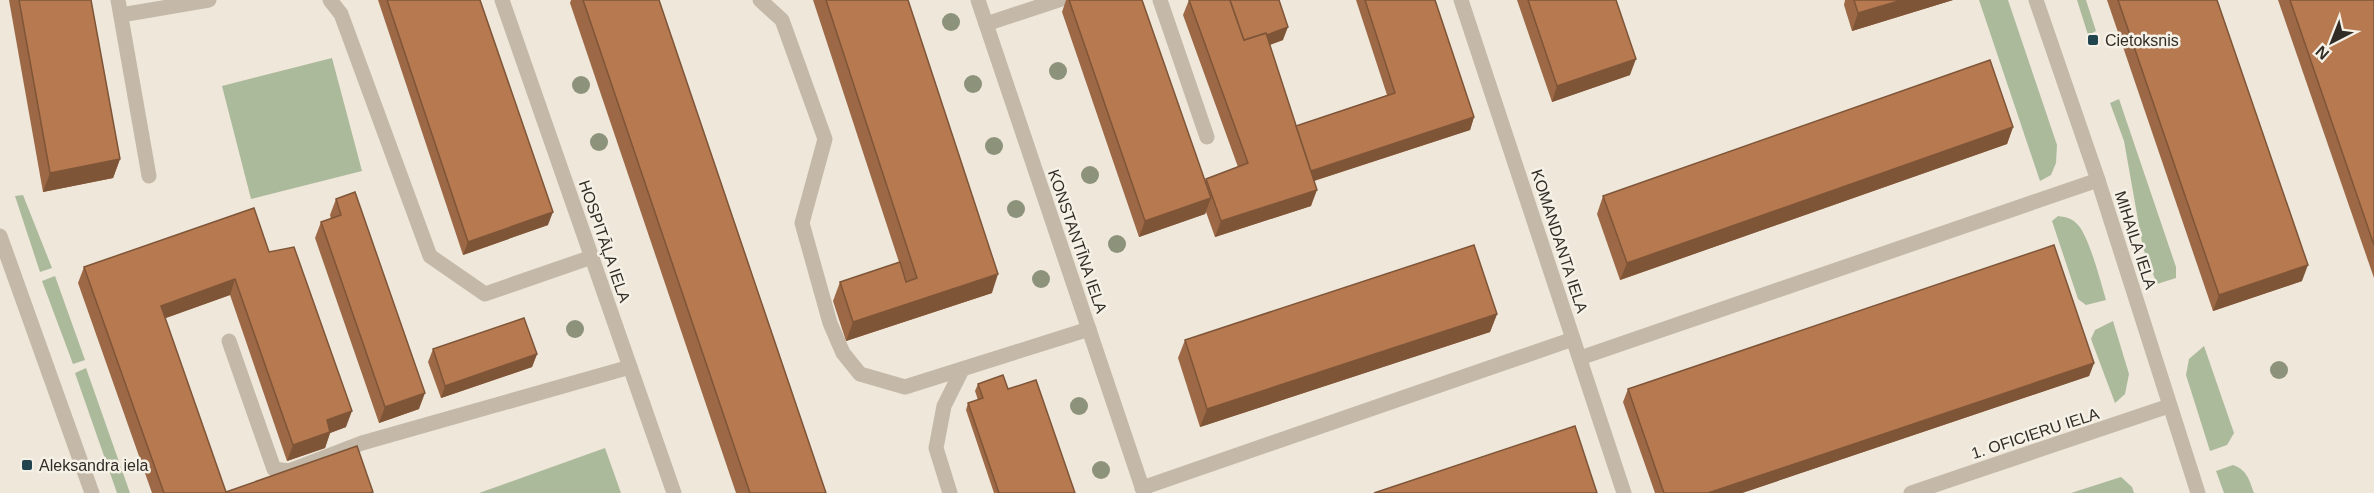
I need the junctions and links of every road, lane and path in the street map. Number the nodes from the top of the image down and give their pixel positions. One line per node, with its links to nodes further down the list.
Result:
1 (209, 0): 10 (street)
2 (330, 0): 16 (street)
3 (502, 0): 16 (street, HOSPITĀĻA IELA)
4 (760, 0): 22 (street)
5 (978, 0): 11 (street, KONSTANTĪNA IELA)
6 (1059, 0): 11 (street)
7 (1160, 0): 12 (street)
8 (1461, 0): 18 (street, KOMANDANTA IELA)
9 (2036, 0): 14 (street, MIHAILA IELA)
10 (120, 8): 13 (street)
11 (986, 24): 17 (street, KONSTANTĪNA IELA)
12 (1207, 137)
13 (149, 176)
14 (2098, 180): 20 (street); 23 (street, MIHAILA IELA)
15 (0, 236): 25 (street)
16 (592, 257): 21 (street, HOSPITĀĻA IELA)
17 (1089, 329): 22 (street); 24 (street, KONSTANTĪNA IELA)
18 (1573, 339): 20 (street, KOMANDANTA IELA); 24 (street)
19 (229, 341): 21 (street)
20 (1580, 358): 28 (street, KOMANDANTA IELA)
21 (630, 367): 26 (street, HOSPITĀĻA IELA)
22 (962, 370): 27 (street)
23 (2169, 406): 29 (street, 1. OFICIERU IELA); 30 (street, MIHAILA IELA)
24 (1143, 490)
25 (92, 493)
26 (674, 493)
27 (950, 493)
28 (1624, 493)
29 (1911, 493)
30 (2198, 493)

